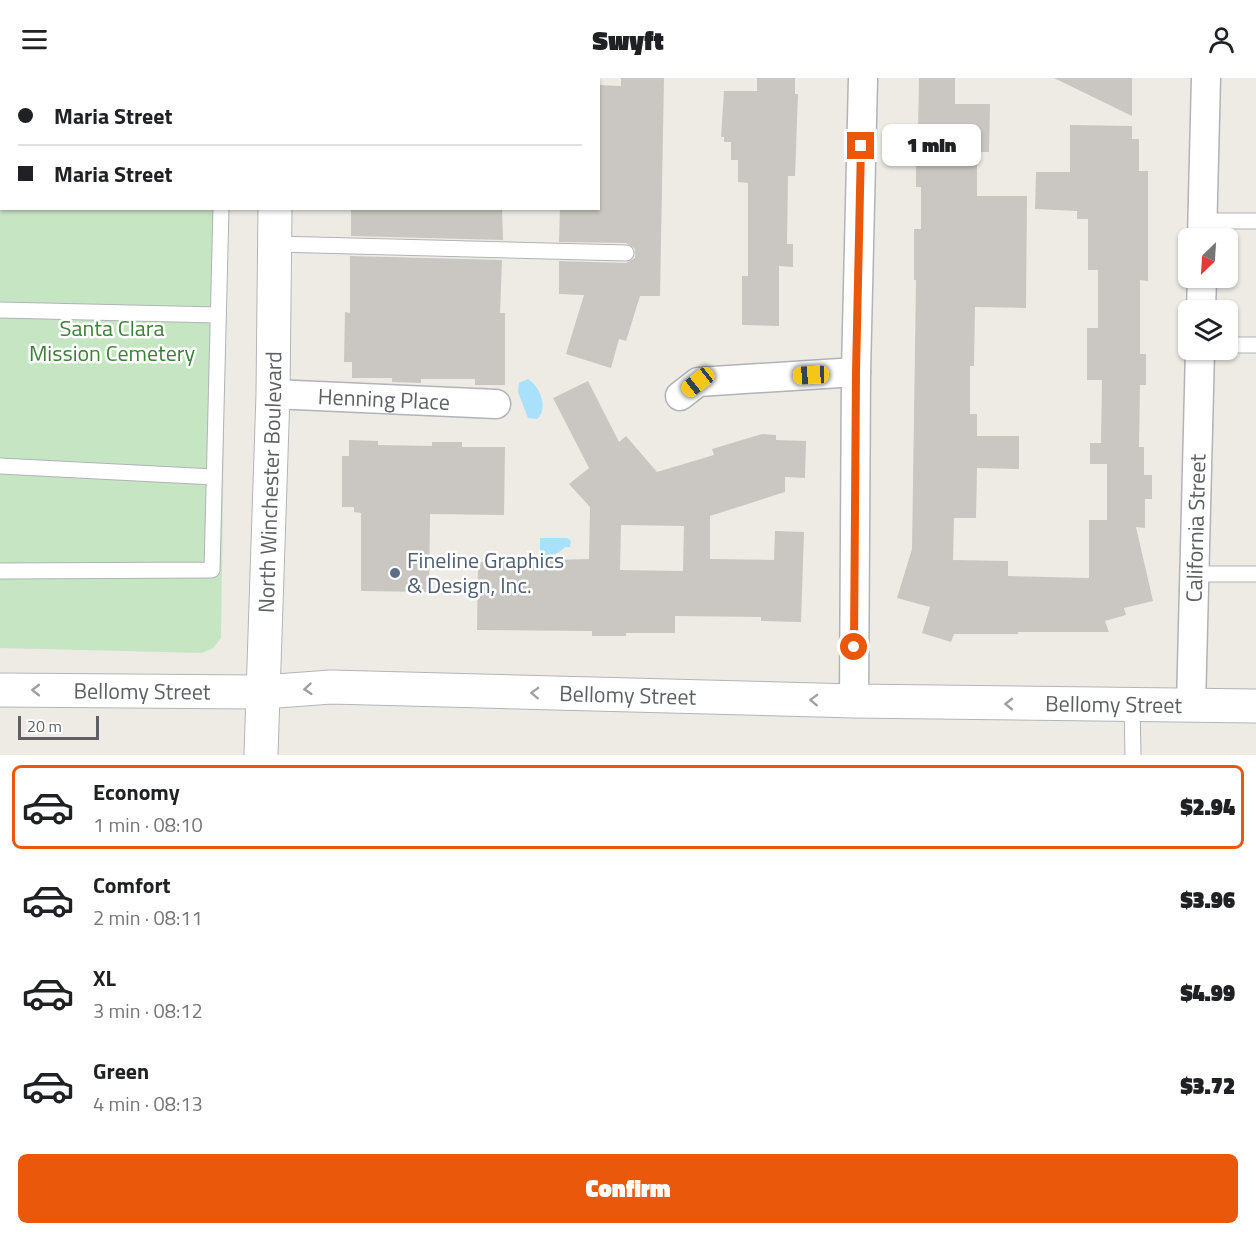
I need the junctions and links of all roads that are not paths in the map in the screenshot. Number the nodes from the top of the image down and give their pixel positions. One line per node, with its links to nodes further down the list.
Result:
1 (863, 78): 15 (street)
2 (1206, 78): 6 (street)
3 (221, 210): 11 (lane)
4 (275, 210): 8 (main road, North Winchester Boulevard)
5 (1256, 221): 7 (lane)
6 (1202, 228)
7 (1214, 228)
8 (275, 244): 9 (lane); 16 (main road, North Winchester Boulevard)
9 (626, 253)
10 (0, 310): 11 (lane)
11 (218, 315): 20 (lane)
12 (1238, 345): 13 (lane)
13 (1256, 345)
14 (1200, 360): 22 (street, California Street)
15 (856, 372): 17 (street); 26 (street)
16 (273, 394): 18 (street, Henning Place); 25 (main road, North Winchester Boulevard)
17 (680, 396)
18 (496, 404)
19 (0, 466): 20 (lane)
20 (214, 477): 21 (lane)
21 (0, 571)
22 (1194, 574): 23 (lane); 28 (street, California Street)
23 (1256, 574)
24 (0, 690): 25 (main road, Bellomy Street, one-way to 24)
25 (263, 692): 26 (main road, Bellomy Street, one-way to 25); 30 (main road, North Winchester Boulevard)
26 (854, 701): 27 (main road, Bellomy Street, one-way to 26)
27 (1132, 705): 28 (main road, Bellomy Street); 31 (lane)
28 (1191, 706): 29 (main road, Bellomy Street)
29 (1256, 706)
30 (261, 755)
31 (1133, 755)

